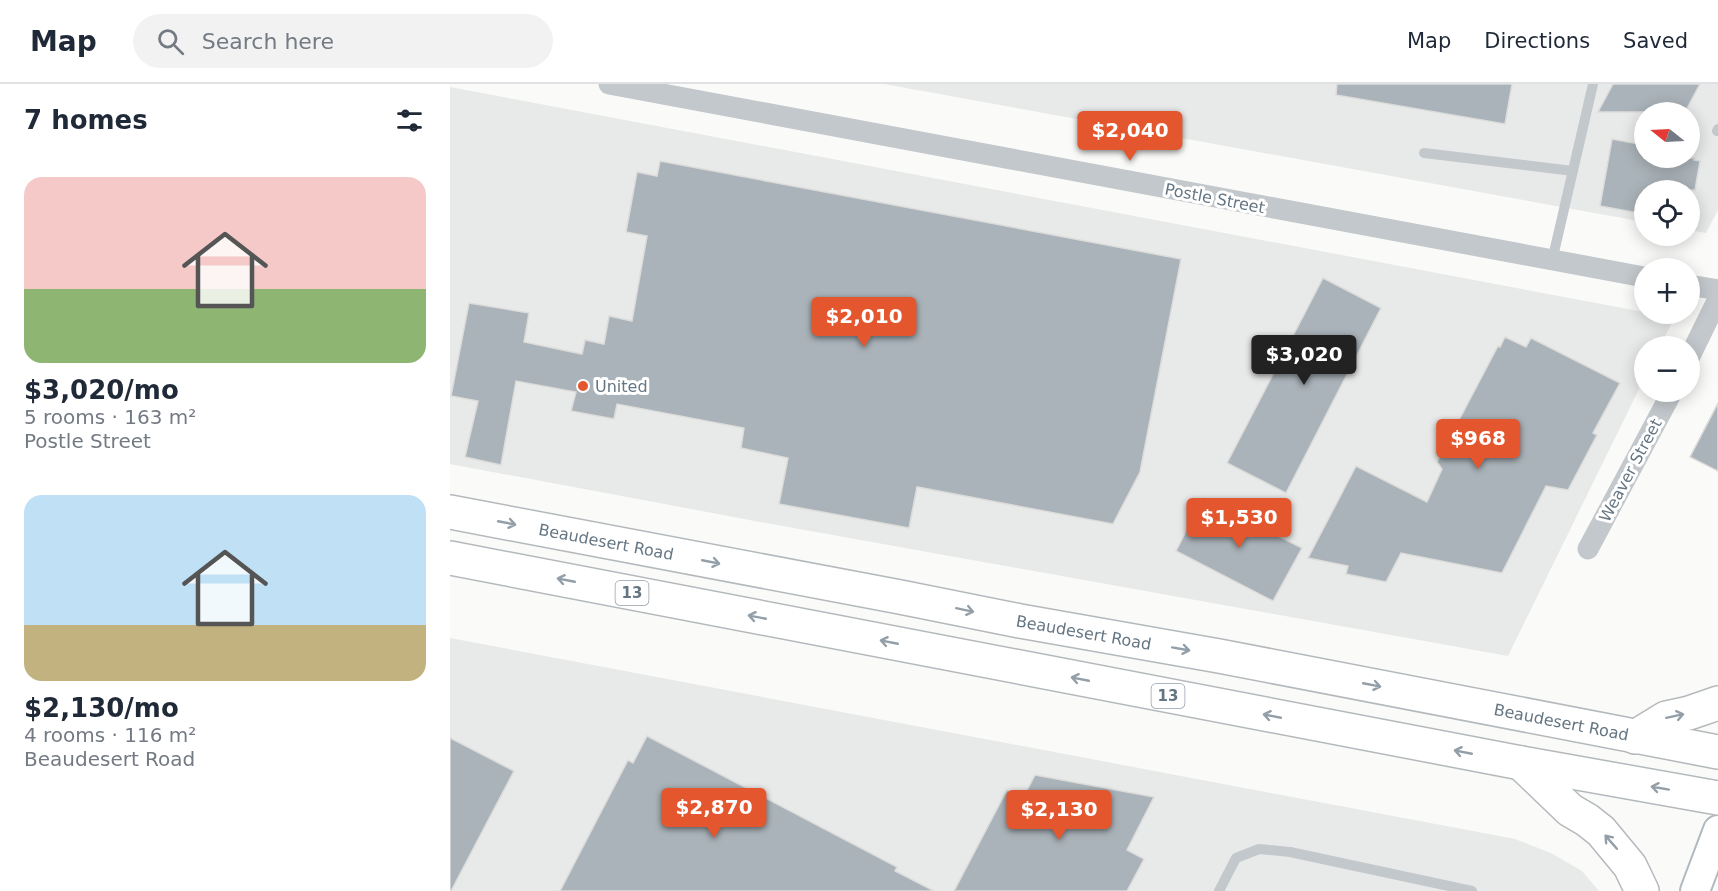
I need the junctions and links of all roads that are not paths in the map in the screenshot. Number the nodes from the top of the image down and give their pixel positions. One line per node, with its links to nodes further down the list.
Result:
1 (609, 84): 5 (street, Postle Street)
2 (1593, 84): 4 (lane)
3 (1424, 153): 4 (lane)
4 (1573, 171): 5 (lane)
5 (1552, 261): 6 (street, Postle Street)
6 (1634, 275)
7 (1700, 287): 8 (street)
8 (1718, 290)
9 (1718, 299): 10 (street)
10 (1700, 336)
11 (1667, 402): 13 (street, Weaver Street)
12 (450, 512): 16 (highway, Beaudesert Road, one-way to 16)
13 (1588, 549)
14 (450, 558): 18 (highway, 13, one-way to 14)
15 (1718, 703): 16 (highway, one-way to 15)
16 (1635, 737): 17 (highway, Beaudesert Road)
17 (1718, 752)
18 (1521, 763): 19 (highway, 13, one-way to 18); 24 (highway, one-way to 18)
19 (1718, 798)
20 (1718, 830): 25 (street)
21 (1443, 888): 22 (lane); 23 (lane)
22 (1219, 891)
23 (1472, 891)
24 (1642, 891)
25 (1695, 891)

